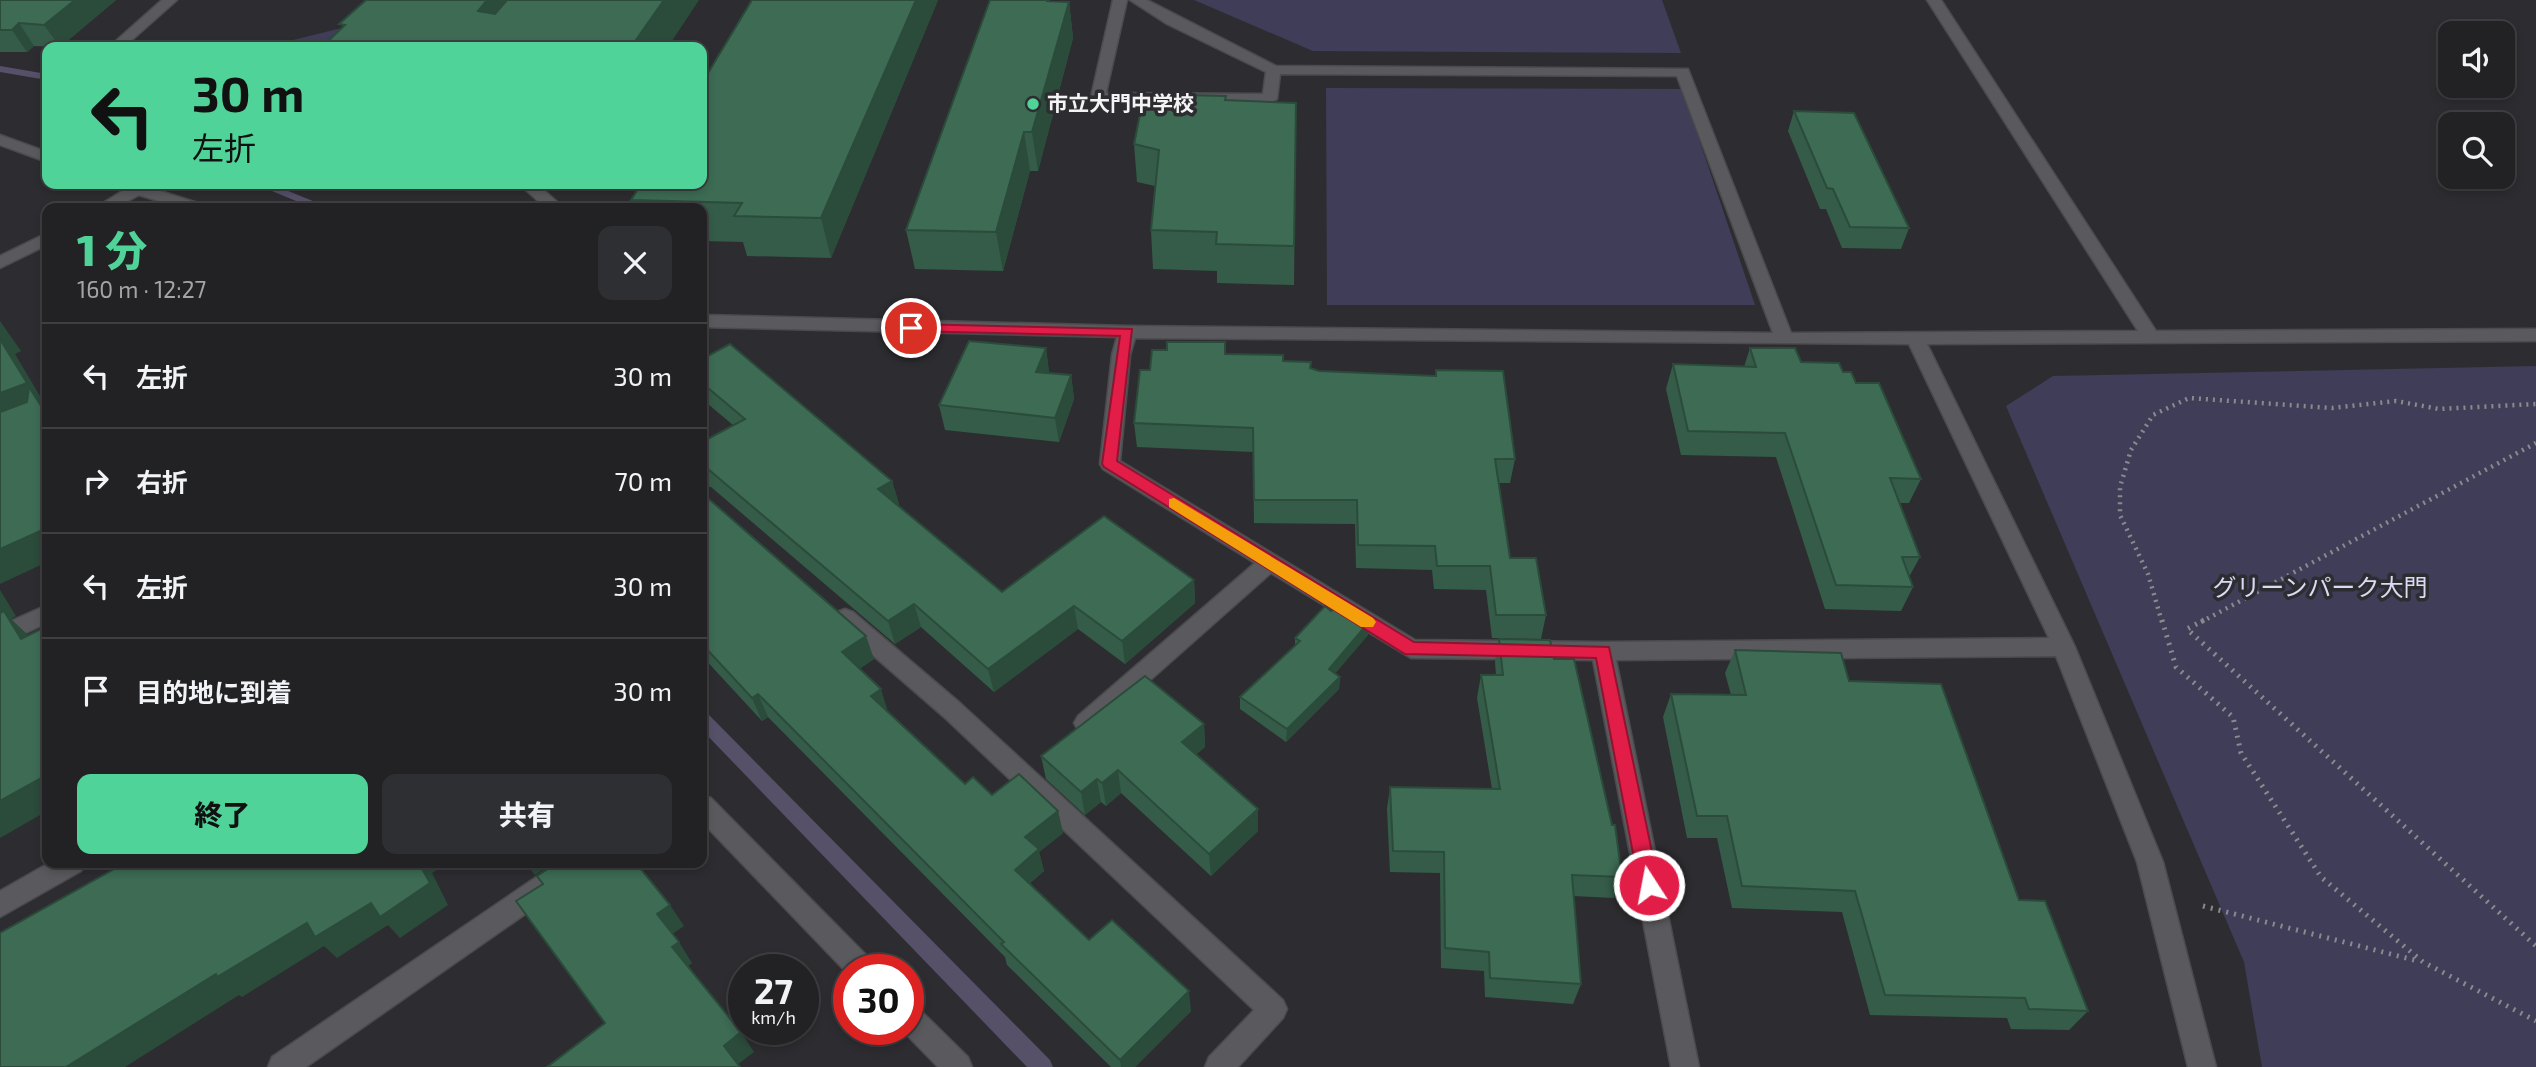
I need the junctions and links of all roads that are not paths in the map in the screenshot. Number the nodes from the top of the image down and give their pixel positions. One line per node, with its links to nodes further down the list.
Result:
1 (170, 0): 5 (street)
2 (1120, 0): 6 (street)
3 (1137, 0): 6 (street)
4 (1934, 0): 21 (street)
5 (122, 42)
6 (1273, 70): 20 (street)
7 (0, 140): 8 (street)
8 (42, 155)
9 (126, 189): 12 (street)
10 (139, 189): 13 (street)
11 (533, 189): 14 (street)
12 (109, 203)
13 (183, 203)
14 (550, 203)
15 (42, 241): 16 (street)
16 (0, 263)
17 (707, 321): 18 (street)
18 (1128, 332): 20 (street); 23 (street)
19 (2536, 335): 21 (street)
20 (1784, 339): 22 (street)
21 (2152, 339): 22 (street)
22 (1916, 340): 27 (street)
23 (1270, 562): 28 (street); 29 (street)
24 (827, 602): 31 (street)
25 (42, 615): 26 (street)
26 (0, 636)
27 (2064, 647): 28 (street); 42 (street)
28 (1603, 651): 41 (street)
29 (1065, 742)
30 (1045, 760): 31 (street)
31 (1024, 778): 40 (street)
32 (707, 811): 36 (street)
33 (63, 868): 35 (street)
34 (571, 868): 38 (street)
35 (0, 905)
36 (846, 954)
37 (924, 1033): 39 (street)
38 (282, 1067)
39 (958, 1067)
40 (1219, 1067)
41 (1685, 1067)
42 (2202, 1067)

